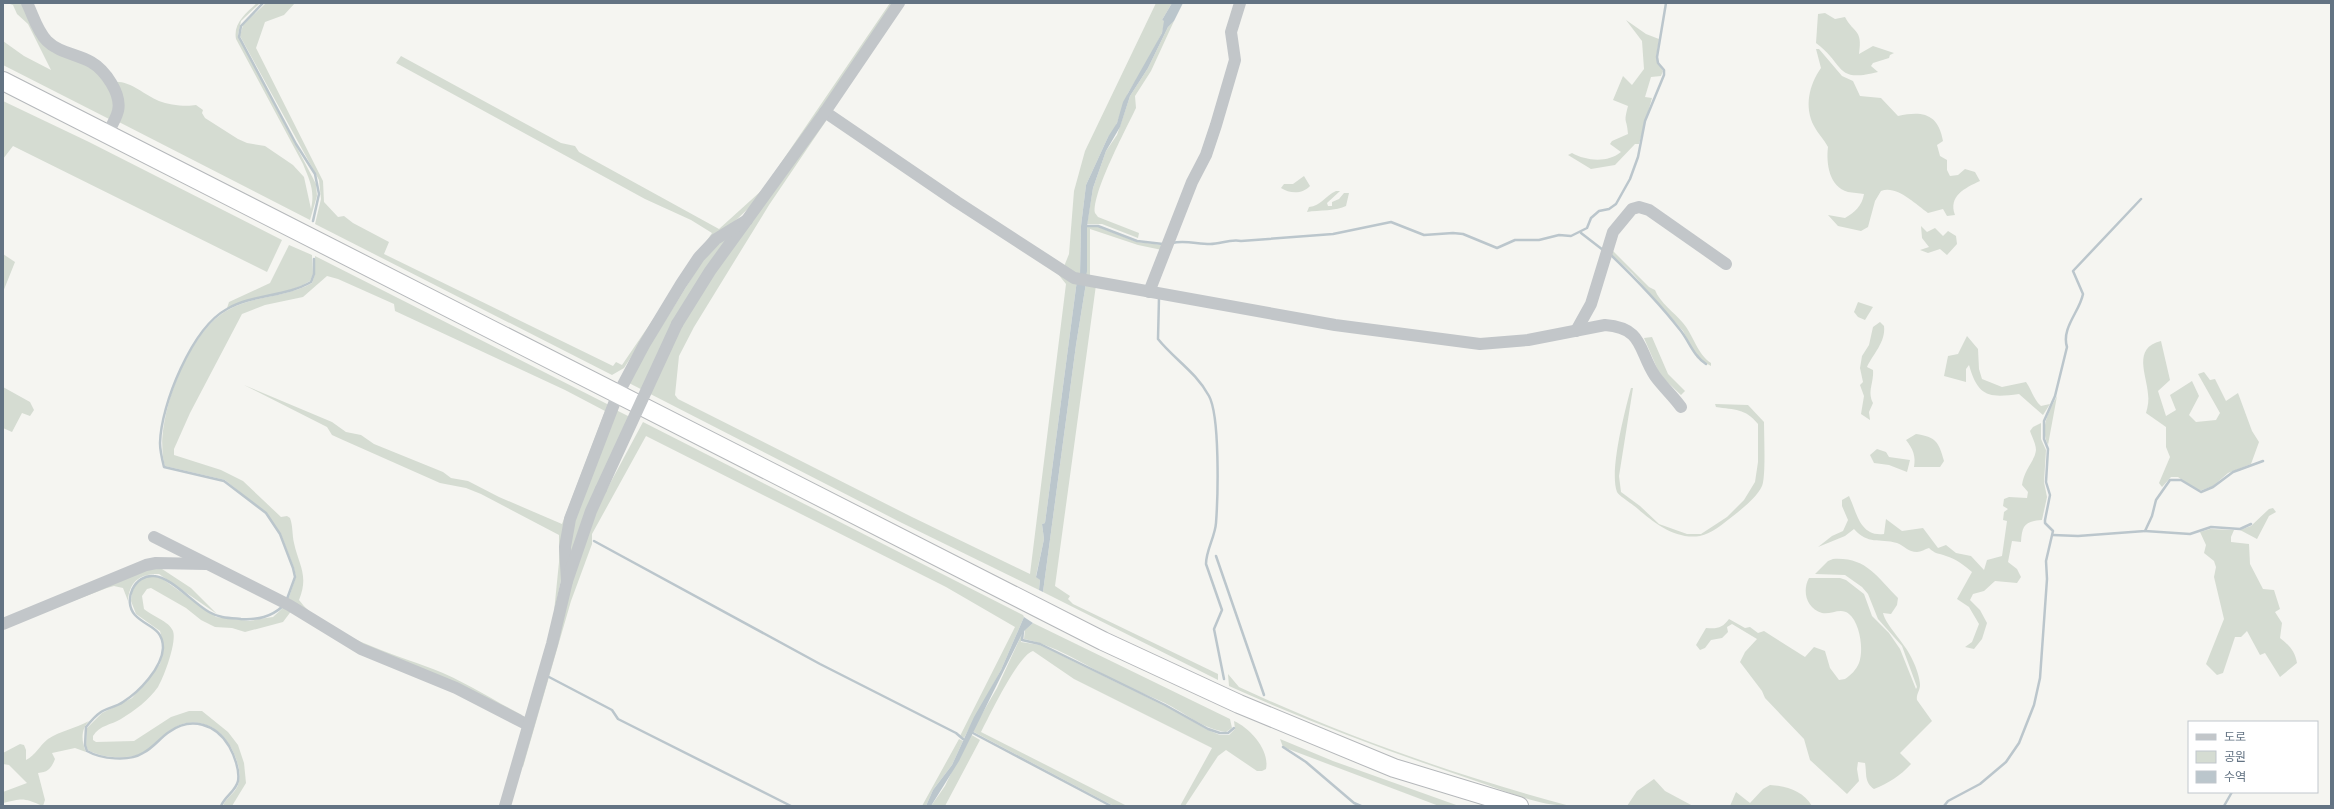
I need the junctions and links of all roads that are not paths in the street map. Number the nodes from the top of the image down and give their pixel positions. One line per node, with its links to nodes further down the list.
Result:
1 (27, 3): 6 (street)
2 (899, 3): 5 (street)
3 (1240, 3): 9 (street)
4 (3, 81): 6 (highway)
5 (825, 112): 7 (street); 9 (street)
6 (107, 134): 11 (highway)
7 (747, 220): 11 (street); 15 (street, bridge)
8 (1726, 264): 10 (street)
9 (1148, 292): 10 (street)
10 (1576, 331): 12 (street)
11 (617, 396): 15 (street); 19 (highway)
12 (1681, 407)
13 (154, 537): 14 (street)
14 (209, 564): 16 (street); 17 (street)
15 (567, 580): 17 (street)
16 (3, 624)
17 (528, 724): 18 (street)
18 (506, 806)
19 (1519, 806)

